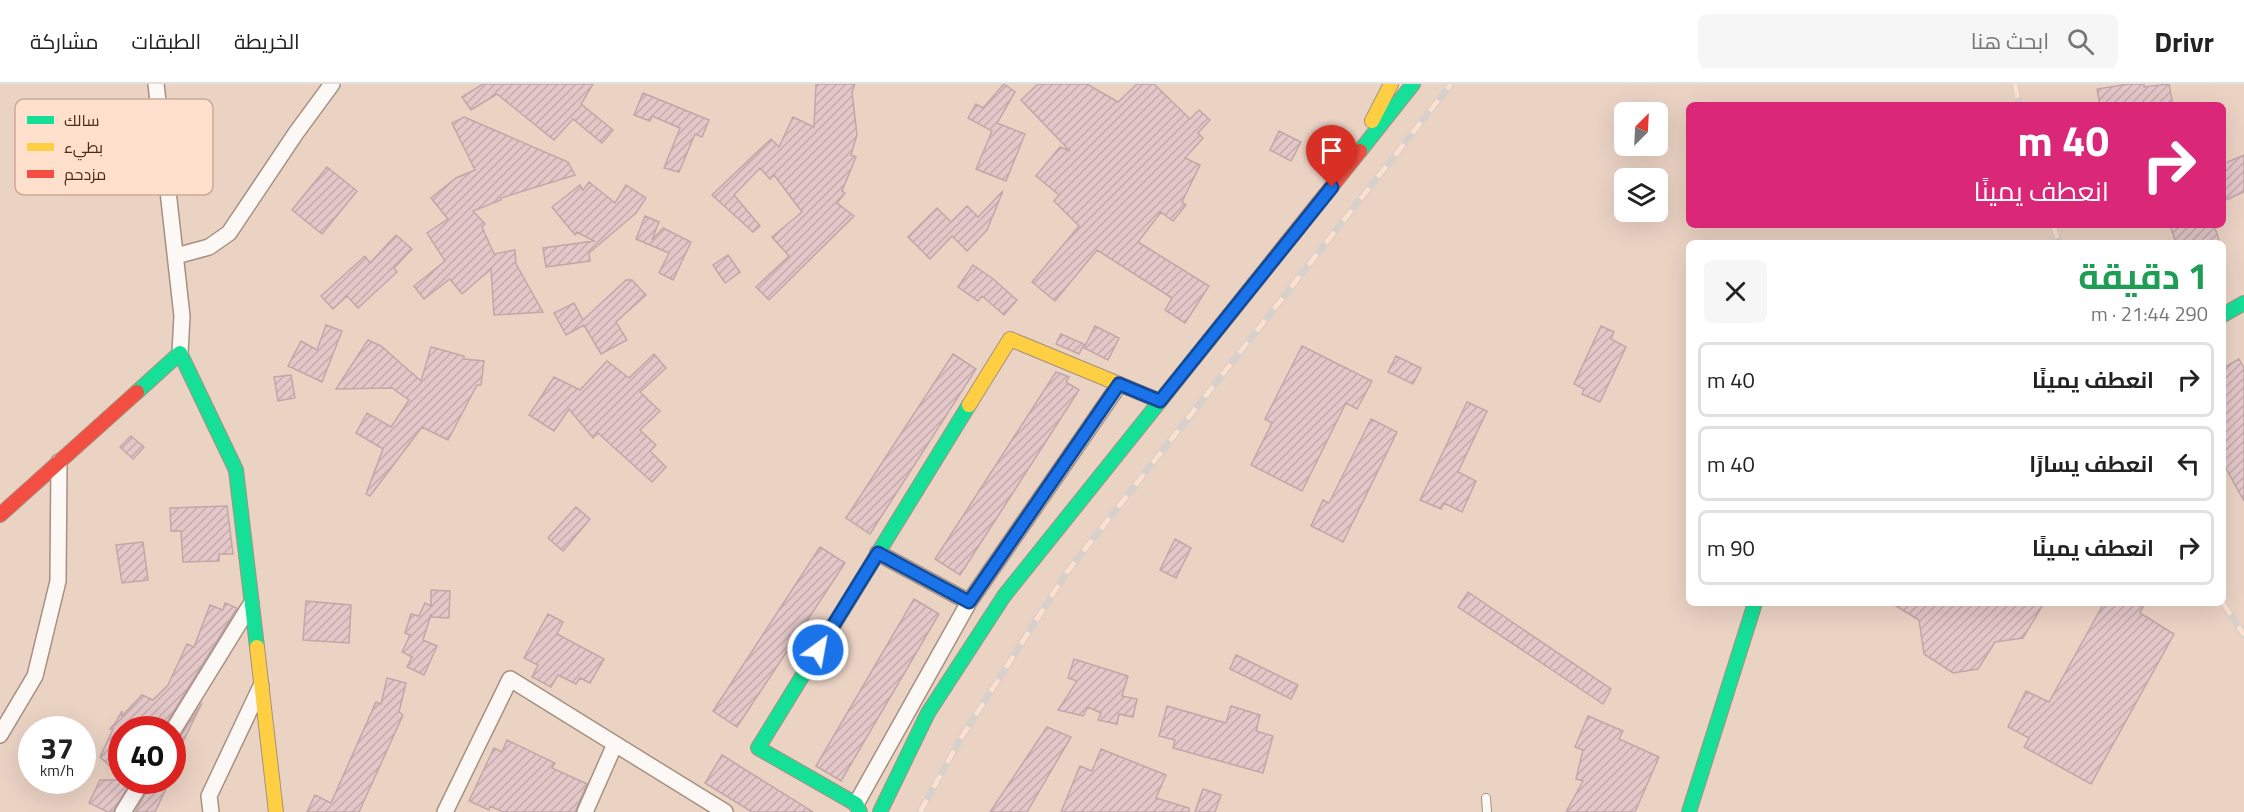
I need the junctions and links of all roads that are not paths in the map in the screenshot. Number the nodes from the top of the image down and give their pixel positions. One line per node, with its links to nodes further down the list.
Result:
1 (156, 84): 6 (street)
2 (332, 84): 9 (street)
3 (1391, 84): 5 (street)
4 (1413, 84): 7 (street)
5 (1383, 91): 7 (street)
6 (158, 99)
7 (1347, 169): 14 (street)
8 (169, 195): 9 (street)
9 (176, 256): 12 (street)
10 (2244, 303): 11 (street)
11 (2226, 313)
12 (180, 353): 15 (street); 19 (street)
13 (1119, 384): 14 (street); 17 (street); 18 (street)
14 (1160, 401): 34 (street)
15 (59, 462): 16 (street); 23 (street)
16 (0, 515)
17 (878, 553): 18 (street); 27 (street)
18 (969, 602): 27 (street)
19 (251, 604): 21 (street); 22 (street)
20 (1754, 606): 36 (street)
21 (261, 685): 29 (street); 30 (street)
22 (182, 716)
23 (0, 735)
24 (615, 744): 31 (street); 32 (street); 33 (street)
25 (134, 794): 28 (street)
26 (1486, 798): 35 (lane)
27 (858, 808)
28 (123, 812)
29 (211, 812)
30 (276, 812)
31 (445, 812)
32 (585, 812)
33 (725, 812)
34 (880, 812)
35 (1487, 812)
36 (1689, 812)

